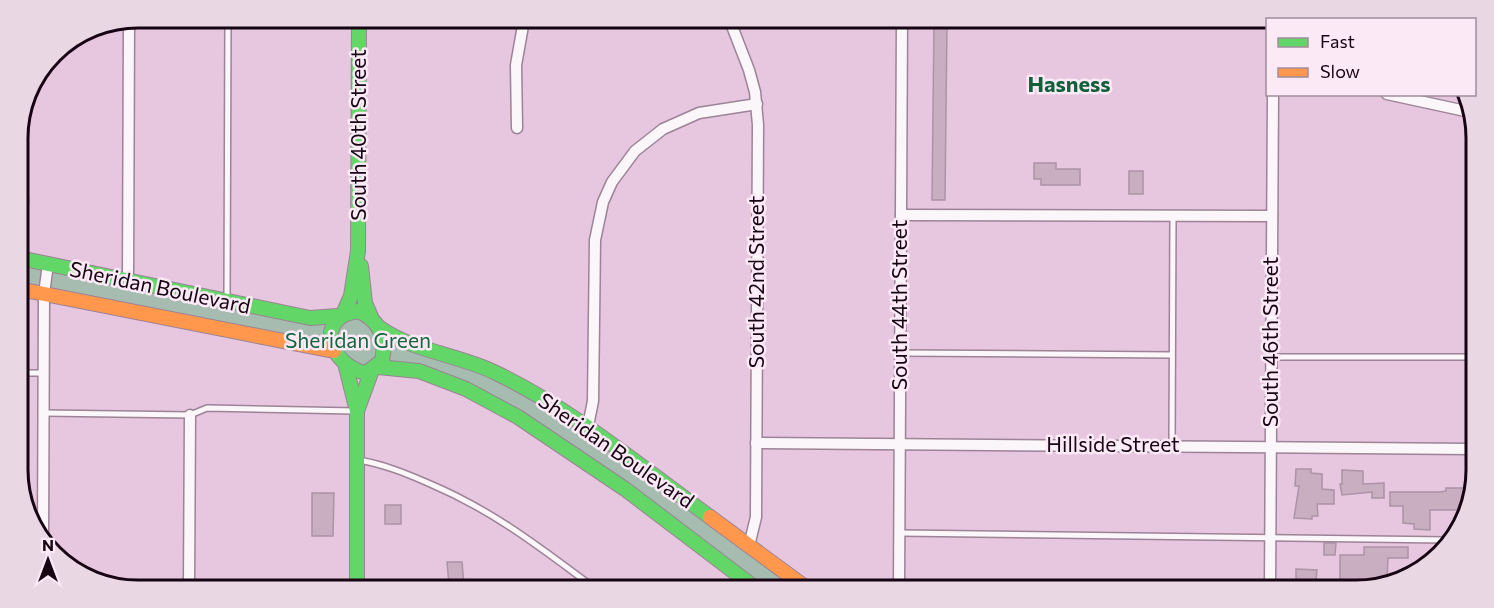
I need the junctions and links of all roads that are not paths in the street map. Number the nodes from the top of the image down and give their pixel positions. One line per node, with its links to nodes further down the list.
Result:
1 (228, 28): 21 (lane)
2 (359, 28): 15 (main road, South 40th Street)
3 (523, 28): 11 (street)
4 (733, 28): 9 (street, South 42nd Street)
5 (902, 28): 12 (street, South 44th Street)
6 (129, 29): 18 (street)
7 (1272, 96): 14 (street, South 46th Street)
8 (1396, 96): 10 (street)
9 (757, 104): 36 (street); 37 (street, South 42nd Street)
10 (1462, 110)
11 (517, 129)
12 (901, 215): 13 (street); 25 (street, South 44th Street)
13 (1173, 216): 14 (street); 26 (lane)
14 (1272, 216): 27 (street, South 46th Street)
15 (358, 251): 22 (main road, South 40th Street); 23 (main road, South 40th Street)
16 (29, 260): 17 (main road, Sheridan Boulevard)
17 (48, 264): 18 (main road, Sheridan Boulevard); 20 (street)
18 (128, 281): 21 (main road, Sheridan Boulevard)
19 (29, 291): 20 (main road, Sheridan Boulevard)
20 (44, 294): 24 (main road, Sheridan Boulevard); 32 (street)
21 (227, 302): 22 (main road, Sheridan Boulevard)
22 (340, 314): 23 (main road); 24 (main road)
23 (375, 322): 30 (main road); 36 (main road, Sheridan Boulevard)
24 (334, 351): 29 (main road)
25 (900, 353): 26 (lane); 38 (street, South 44th Street)
26 (1172, 355): 39 (lane)
27 (1271, 357): 28 (lane); 40 (street, South 46th Street)
28 (1466, 357)
29 (346, 367): 30 (main road); 33 (main road)
30 (375, 369): 33 (main road); 54 (main road, Sheridan Boulevard)
31 (28, 373): 32 (lane)
32 (44, 373): 34 (street)
33 (357, 411): 35 (lane); 42 (main road)
34 (44, 413): 35 (lane); 43 (street)
35 (190, 415): 51 (street)
36 (588, 426): 47 (main road, Sheridan Boulevard)
37 (756, 443): 38 (street, Hillside Street); 47 (street, South 42nd Street)
38 (899, 444): 39 (street, Hillside Street); 44 (street, South 44th Street)
39 (1172, 445): 40 (street, Hillside Street)
40 (1271, 447): 41 (street, Hillside Street); 45 (street, South 46th Street)
41 (1466, 449)
42 (357, 460): 52 (main road); 53 (lane)
43 (44, 525)
44 (899, 533): 45 (lane); 49 (street, South 44th Street)
45 (1270, 538): 46 (lane); 50 (street, South 46th Street)
46 (1440, 540)
47 (749, 546): 48 (main road, Sheridan Boulevard)
48 (795, 579)
49 (899, 579)
50 (1270, 579)
51 (189, 580)
52 (357, 580)
53 (583, 580)
54 (744, 580)

